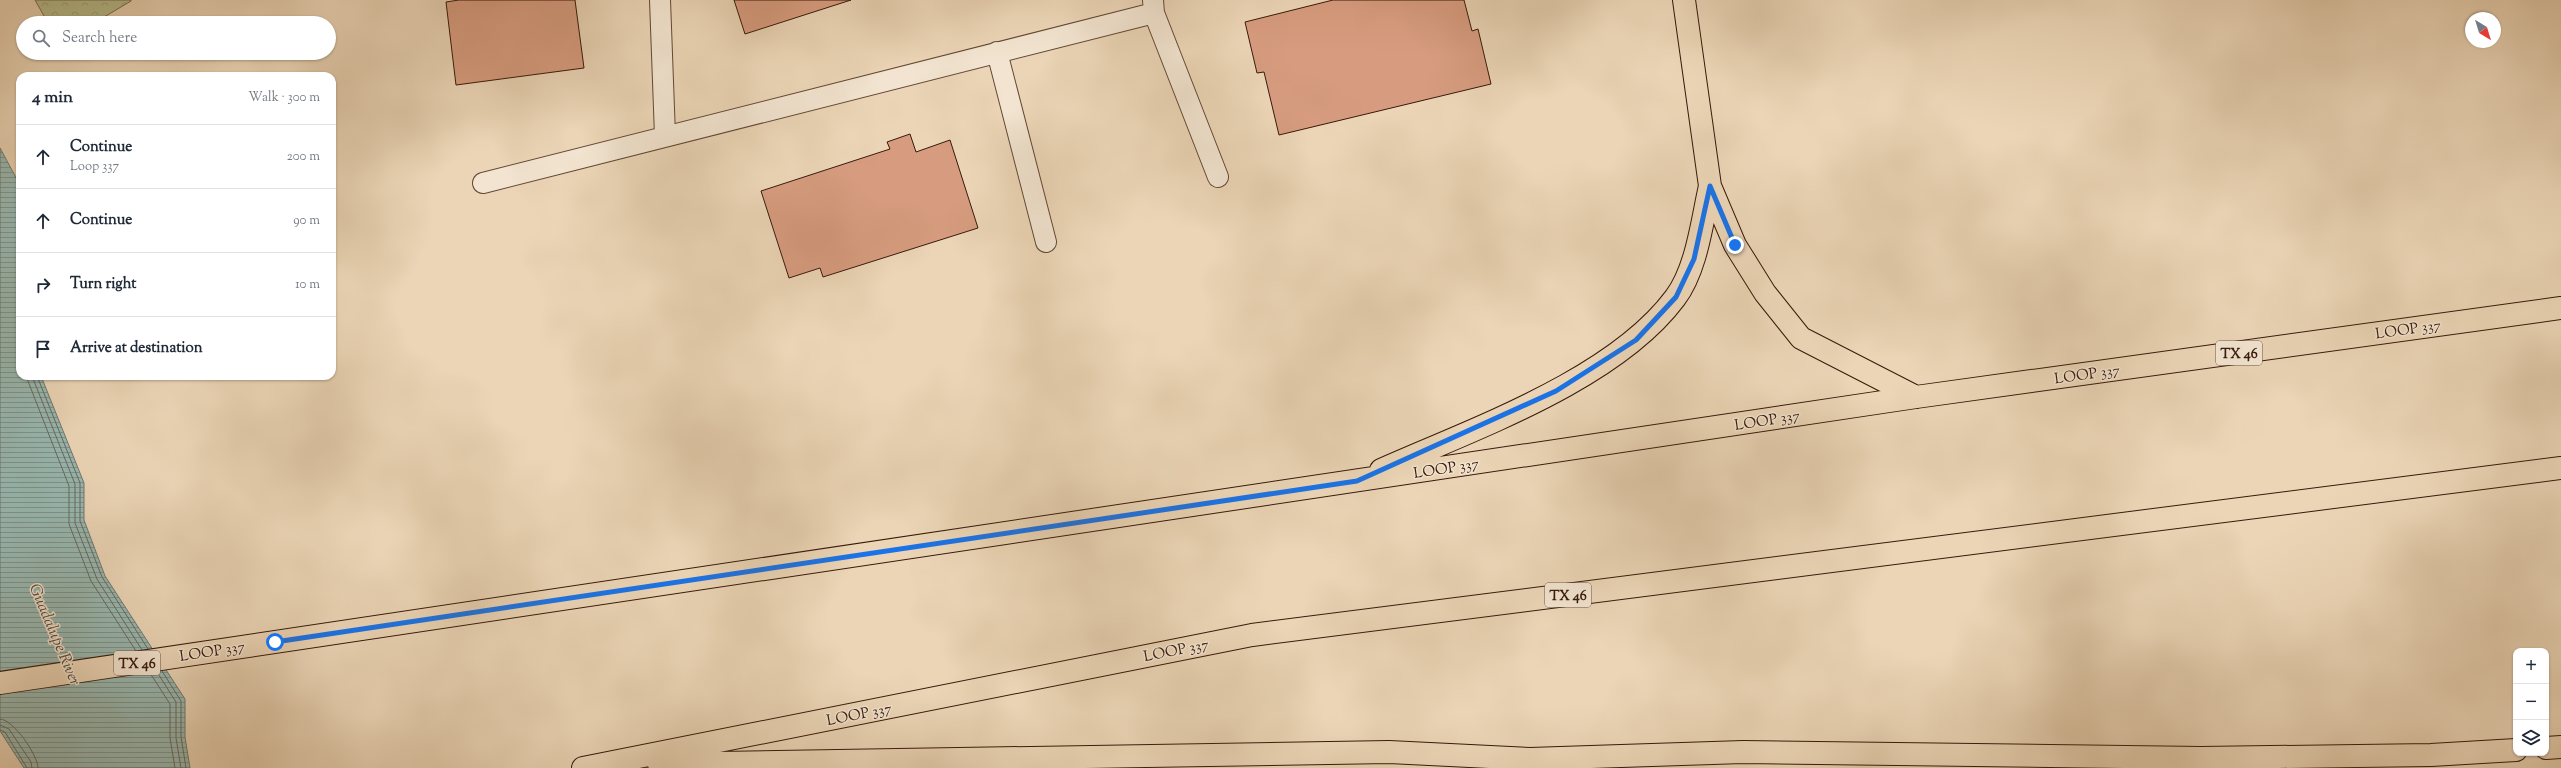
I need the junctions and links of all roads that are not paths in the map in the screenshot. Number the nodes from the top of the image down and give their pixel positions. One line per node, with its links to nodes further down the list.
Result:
1 (660, 0): 5 (lane)
2 (1684, 0): 8 (main road)
3 (1153, 6): 4 (lane); 6 (lane)
4 (997, 52): 5 (lane); 9 (lane)
5 (664, 136): 7 (lane)
6 (1218, 177)
7 (483, 183)
8 (1710, 186): 11 (main road); 13 (main road)
9 (1046, 242)
10 (2561, 308): 11 (main road, LOOP 337 / TX 46)
11 (1916, 397): 13 (main road, LOOP 337 / TX 46)
12 (2561, 468): 19 (main road, LOOP 337 / TX 46)
13 (1357, 481): 14 (main road, LOOP 337 / TX 46)
14 (0, 683)
15 (2549, 748): 16 (main road)
16 (2561, 748)
17 (2513, 750): 18 (main road)
18 (1530, 763): 19 (main road)
19 (594, 766)

